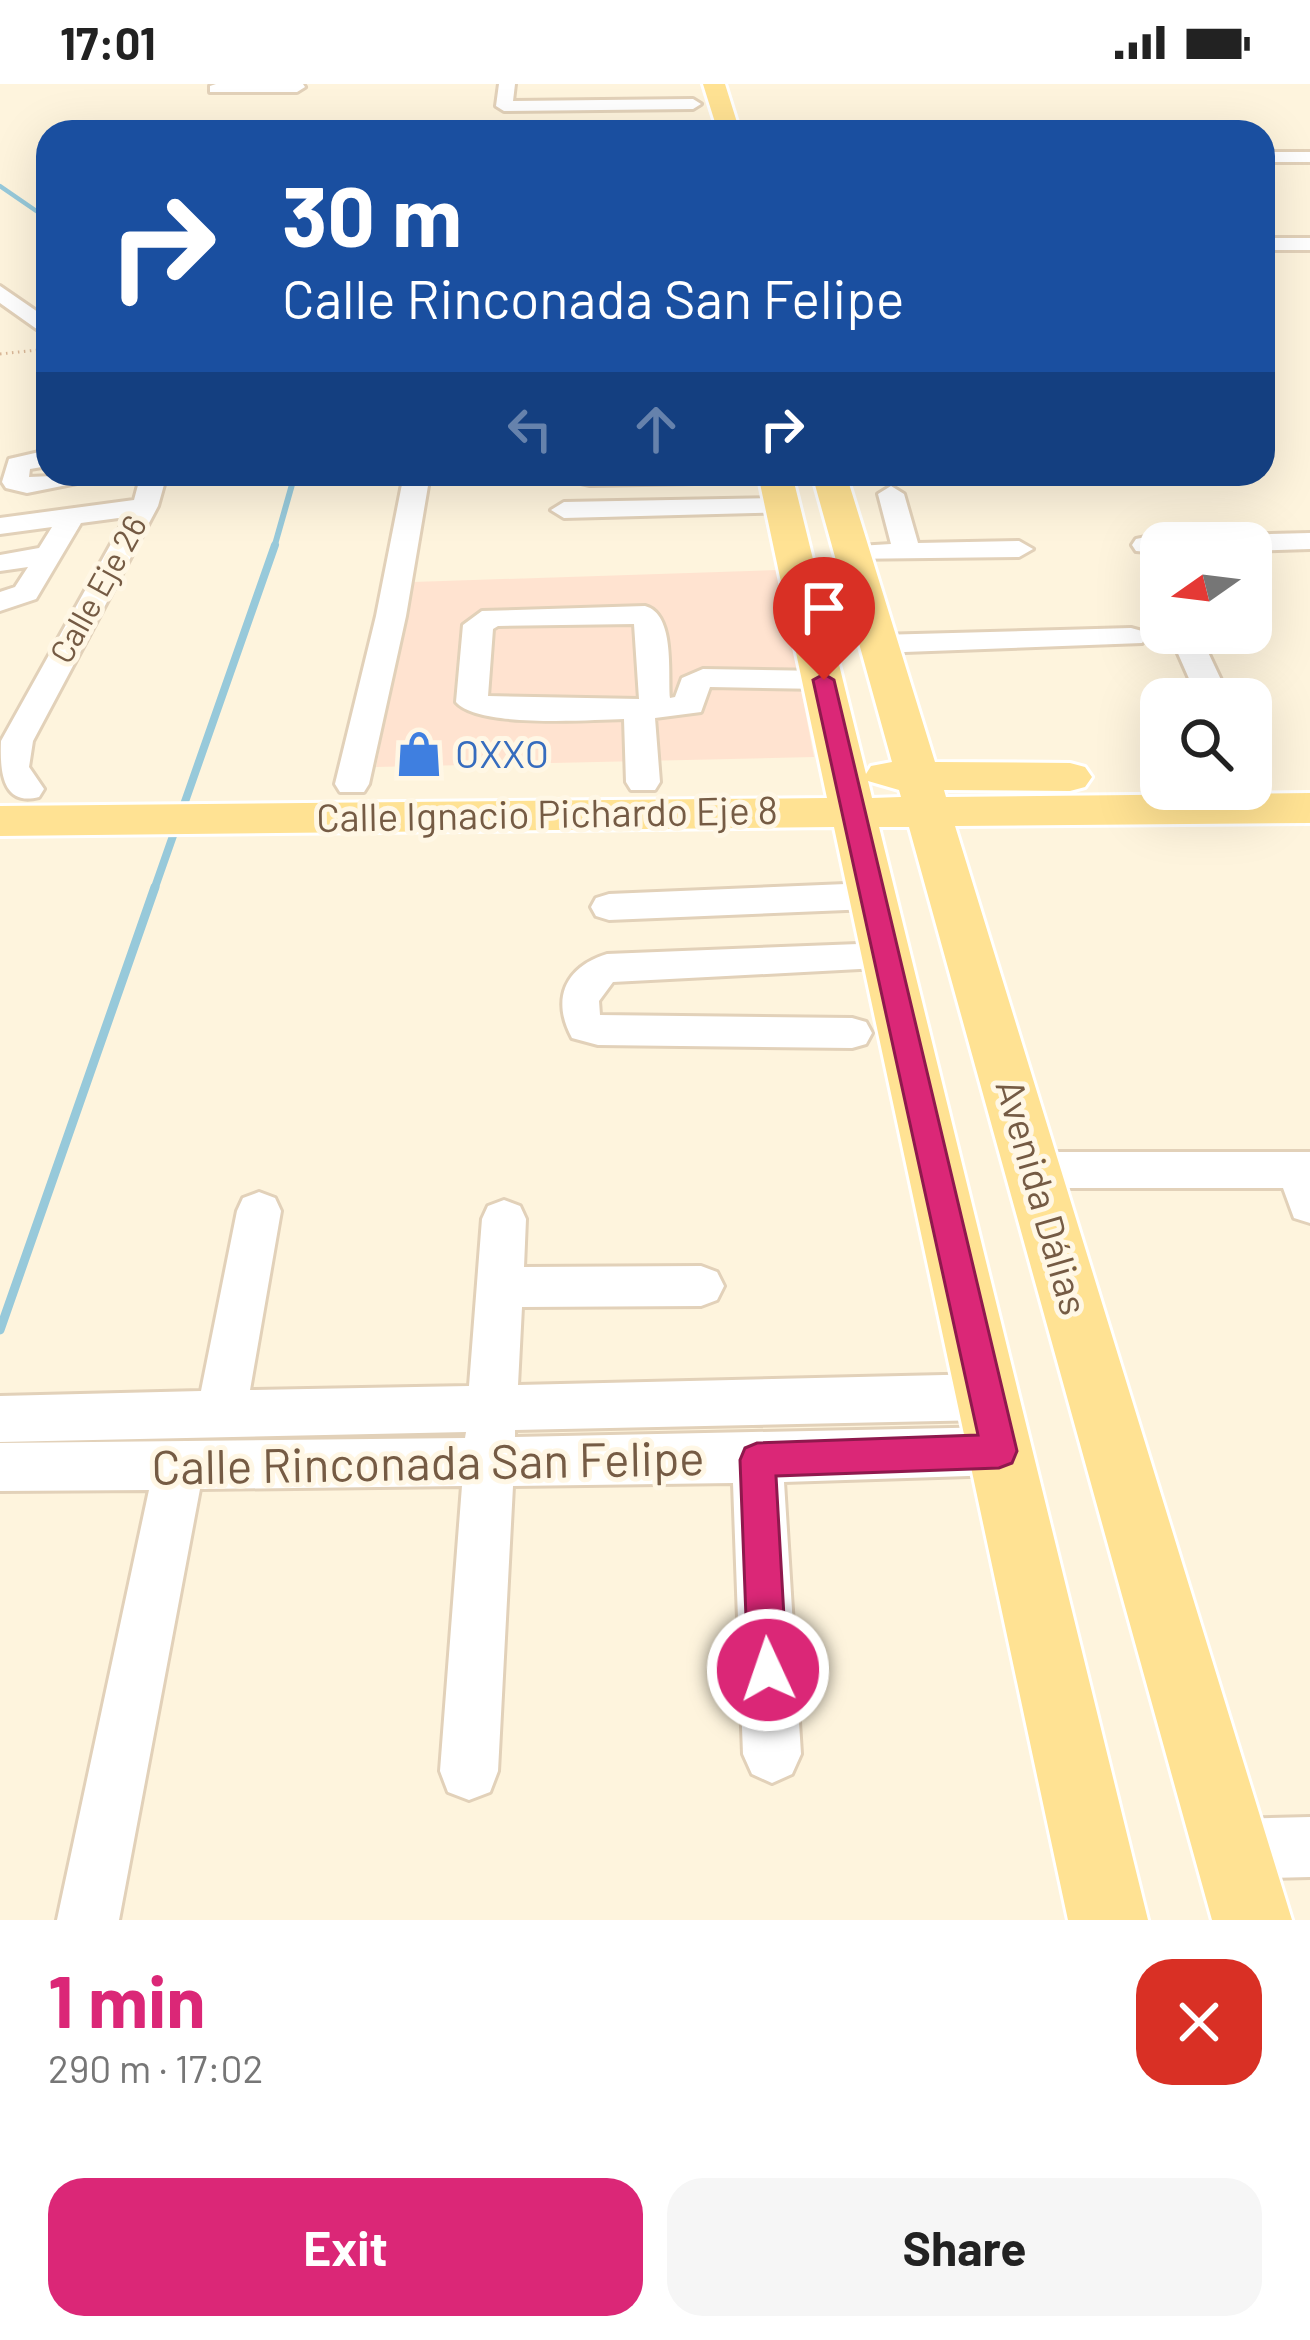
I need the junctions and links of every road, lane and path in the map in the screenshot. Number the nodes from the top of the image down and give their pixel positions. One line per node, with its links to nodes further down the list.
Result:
1 (508, 84): 7 (street)
2 (645, 84): 7 (street)
3 (714, 84): 8 (main road)
4 (216, 89): 5 (street)
5 (296, 92)
6 (691, 94): 7 (street)
7 (650, 104)
8 (725, 120)
9 (1275, 157): 10 (street)
10 (1310, 157)
11 (1275, 242): 12 (street)
12 (1306, 248)
13 (4, 298): 14 (street)
14 (36, 321)
15 (36, 350): 16 (path)
16 (0, 354)
17 (36, 460): 18 (street)
18 (36, 483)
19 (151, 486): 24 (street, Calle Eje 26)
20 (414, 486): 47 (street)
21 (833, 486): 34 (main road, Avenida Dálias)
22 (779, 490): 25 (street); 35 (main road)
23 (891, 494): 31 (street)
24 (145, 506): 26 (street); 40 (street, Calle Eje 26)
25 (564, 510)
26 (72, 516): 27 (street); 32 (street)
27 (0, 526)
28 (1310, 542): 29 (street)
29 (1272, 543)
30 (1018, 549): 31 (street)
31 (908, 552): 34 (street)
32 (48, 555): 33 (street); 36 (street)
33 (0, 563)
34 (856, 568): 35 (main road); 38 (main road, Avenida Dálias)
35 (801, 585): 39 (main road)
36 (0, 602)
37 (1131, 637): 38 (street)
38 (878, 644): 49 (main road, Avenida Dálias)
39 (824, 680): 41 (street); 48 (main road)
40 (35, 701): 42 (street, Calle Eje 26); 51 (street, Calle Eje 26)
41 (647, 707): 41 (street); 46 (street)
42 (0, 720)
43 (1140, 780): 49 (main road, Calle Ignacio Pichardo Eje 8)
44 (1272, 780): 45 (main road)
45 (1310, 780)
46 (643, 782): 48 (main road, Calle Ignacio Pichardo Eje 8); 50 (main road, Calle Ignacio Pichardo Eje 8)
47 (352, 784): 50 (main road, Calle Ignacio Pichardo Eje 8); 52 (main road, Calle Ignacio Pichardo Eje 8)
48 (848, 793): 49 (main road, Calle Ignacio Pichardo Eje 8); 50 (main road, Calle Ignacio Pichardo Eje 8); 54 (main road)
49 (921, 794): 53 (main road, Calle Ignacio Pichardo Eje 8); 58 (main road, Avenida Dálias)
50 (548, 799): 52 (main road, Calle Ignacio Pichardo Eje 8)
51 (9, 800): 52 (main road, Calle Ignacio Pichardo Eje 8)
52 (202, 802)
53 (1310, 808)
54 (871, 896): 55 (street); 56 (main road)
55 (609, 907)
56 (884, 957): 57 (street); 66 (main road)
57 (852, 1033)
58 (1035, 1170): 59 (street); 74 (main road, Avenida Dálias)
59 (1306, 1182)
60 (259, 1211): 64 (street)
61 (504, 1219): 63 (street)
62 (701, 1286): 63 (street)
63 (500, 1287): 67 (street)
64 (221, 1414): 65 (street, Calle Rinconada San Felipe); 67 (street, Calle Rinconada San Felipe)
65 (0, 1418)
66 (993, 1424): 67 (street, Calle Rinconada San Felipe); 68 (street, Calle Rinconada San Felipe); 76 (main road)
67 (490, 1435): 68 (street, Calle Rinconada San Felipe); 69 (street, Calle Rinconada San Felipe); 72 (street)
68 (757, 1460): 71 (street)
69 (179, 1465): 70 (street, Calle Rinconada San Felipe); 75 (street)
70 (23, 1467)
71 (772, 1754)
72 (469, 1771)
73 (1310, 1846): 74 (street)
74 (1231, 1849): 77 (main road, Avenida Dálias)
75 (88, 1920)
76 (1108, 1920)
77 (1252, 1920)

